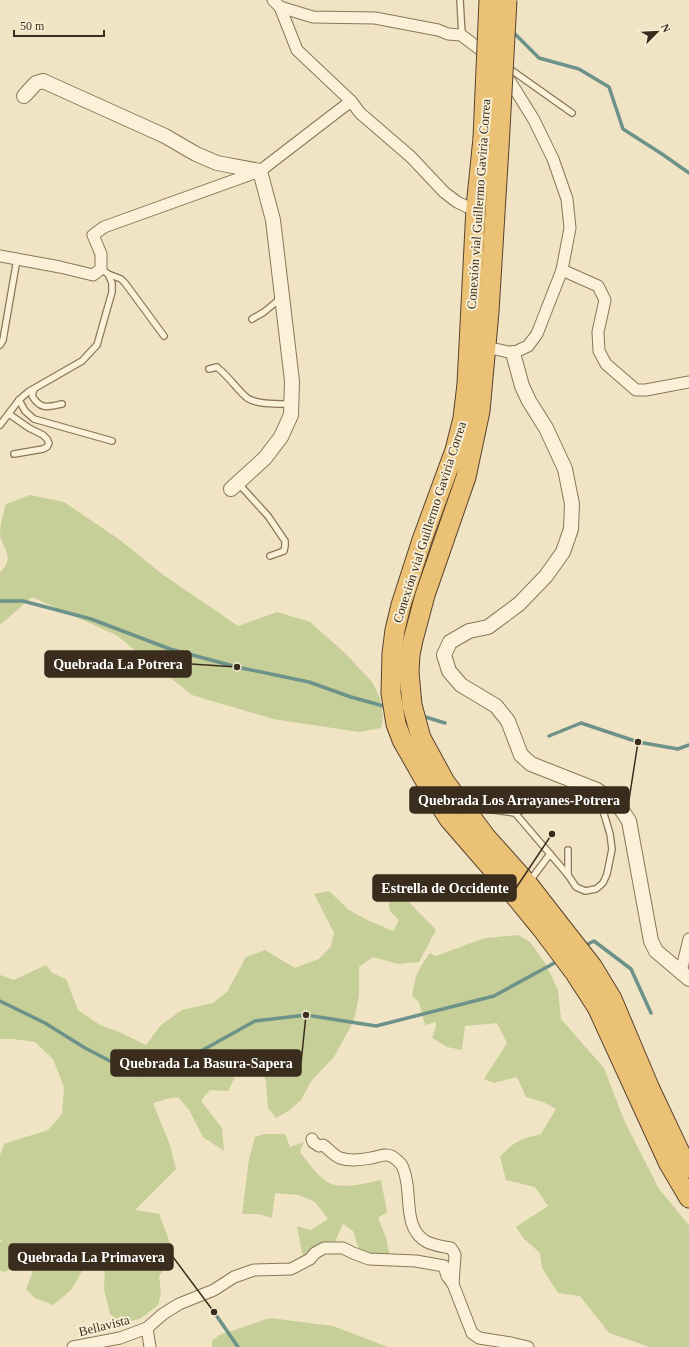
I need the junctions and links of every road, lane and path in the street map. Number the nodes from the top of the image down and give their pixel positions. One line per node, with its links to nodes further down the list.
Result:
1 (460, 0): 5 (lane)
2 (489, 0): 11 (highway, Conexión vial Guillermo Gaviria Correa, bridge)
3 (507, 0): 11 (highway, Conexión vial Guillermo Gaviria Correa, bridge)
4 (276, 3): 5 (street); 9 (street)
5 (461, 35): 6 (lane); 16 (street)
6 (494, 58)
7 (500, 62): 10 (lane)
8 (24, 96): 12 (street)
9 (351, 101): 12 (street); 13 (street)
10 (572, 113)
11 (491, 142): 13 (highway, Conexión vial Guillermo Gaviria Correa); 22 (highway, Conexión vial Guillermo Gaviria Correa)
12 (260, 171): 17 (street); 18 (street)
13 (476, 211): 36 (highway, Conexión vial Guillermo Gaviria Correa)
14 (0, 256): 15 (street)
15 (17, 258): 17 (street); 21 (lane)
16 (562, 270): 23 (street); 25 (street)
17 (105, 271): 20 (lane); 26 (lane)
18 (282, 298): 19 (lane); 29 (street)
19 (252, 319)
20 (164, 336)
21 (0, 345)
22 (486, 347): 23 (street); 36 (highway, Conexión vial Guillermo Gaviria Correa)
23 (513, 353): 37 (street)
24 (209, 369): 29 (lane)
25 (689, 382)
26 (34, 389): 27 (lane); 28 (lane)
27 (19, 400): 30 (lane); 32 (lane)
28 (62, 404)
29 (292, 404): 34 (street)
30 (9, 414): 31 (lane); 33 (lane)
31 (0, 425)
32 (112, 441)
33 (14, 454)
34 (234, 486): 35 (lane)
35 (270, 556)
36 (401, 654): 38 (highway, Conexión vial Guillermo Gaviria Correa); 45 (highway, Conexión vial Guillermo Gaviria Correa)
37 (597, 790): 43 (lane); 48 (street)
38 (462, 806): 40 (lane); 44 (highway, Conexión vial Guillermo Gaviria Correa)
39 (524, 809): 40 (lane)
40 (515, 813): 42 (lane)
41 (568, 850): 43 (lane)
42 (550, 854): 43 (lane); 44 (lane)
43 (568, 874)
44 (528, 884): 45 (highway, Conexión vial Guillermo Gaviria Correa)
45 (549, 924): 47 (highway, Conexión vial Guillermo Gaviria Correa)
46 (689, 939): 48 (street)
47 (584, 970): 50 (highway, Conexión vial Guillermo Gaviria Correa); 51 (highway, Conexión vial Guillermo Gaviria Correa)
48 (685, 975)
49 (312, 1139): 52 (street)
50 (689, 1168)
51 (689, 1198)
52 (453, 1284): 53 (street); 56 (street)
53 (147, 1328): 54 (street, Bellavista); 55 (street, Bellavista)
54 (72, 1347)
55 (150, 1347)
56 (528, 1347)

